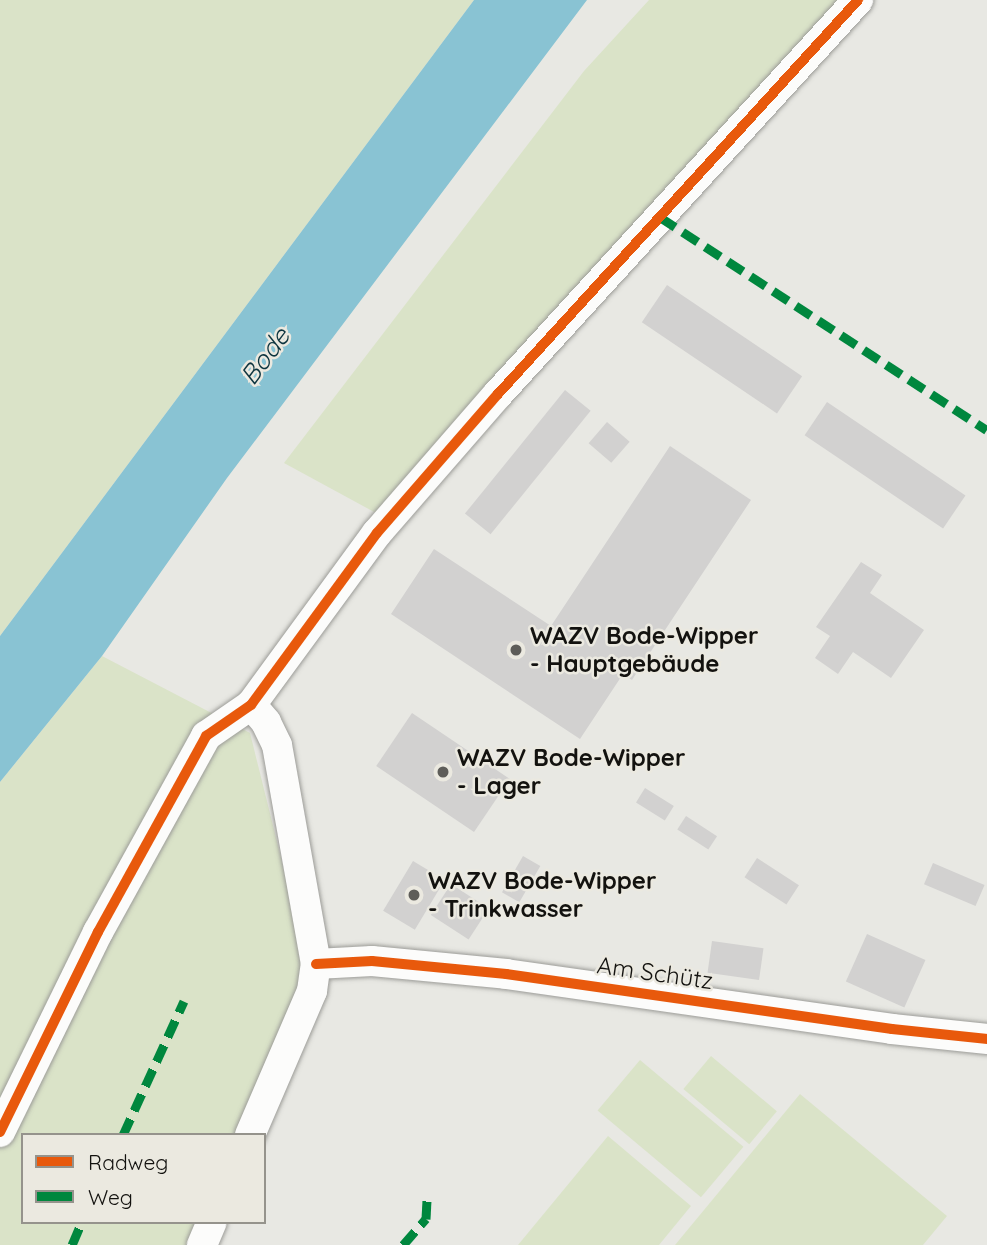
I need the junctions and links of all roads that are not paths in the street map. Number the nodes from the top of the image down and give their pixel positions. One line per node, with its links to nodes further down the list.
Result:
1 (858, 0): 2 (street)
2 (251, 705): 3 (street); 5 (street)
3 (316, 964): 4 (street, Am Schütz); 6 (street)
4 (987, 1039)
5 (0, 1132)
6 (251, 1133)
7 (211, 1224): 8 (street)
8 (202, 1245)

